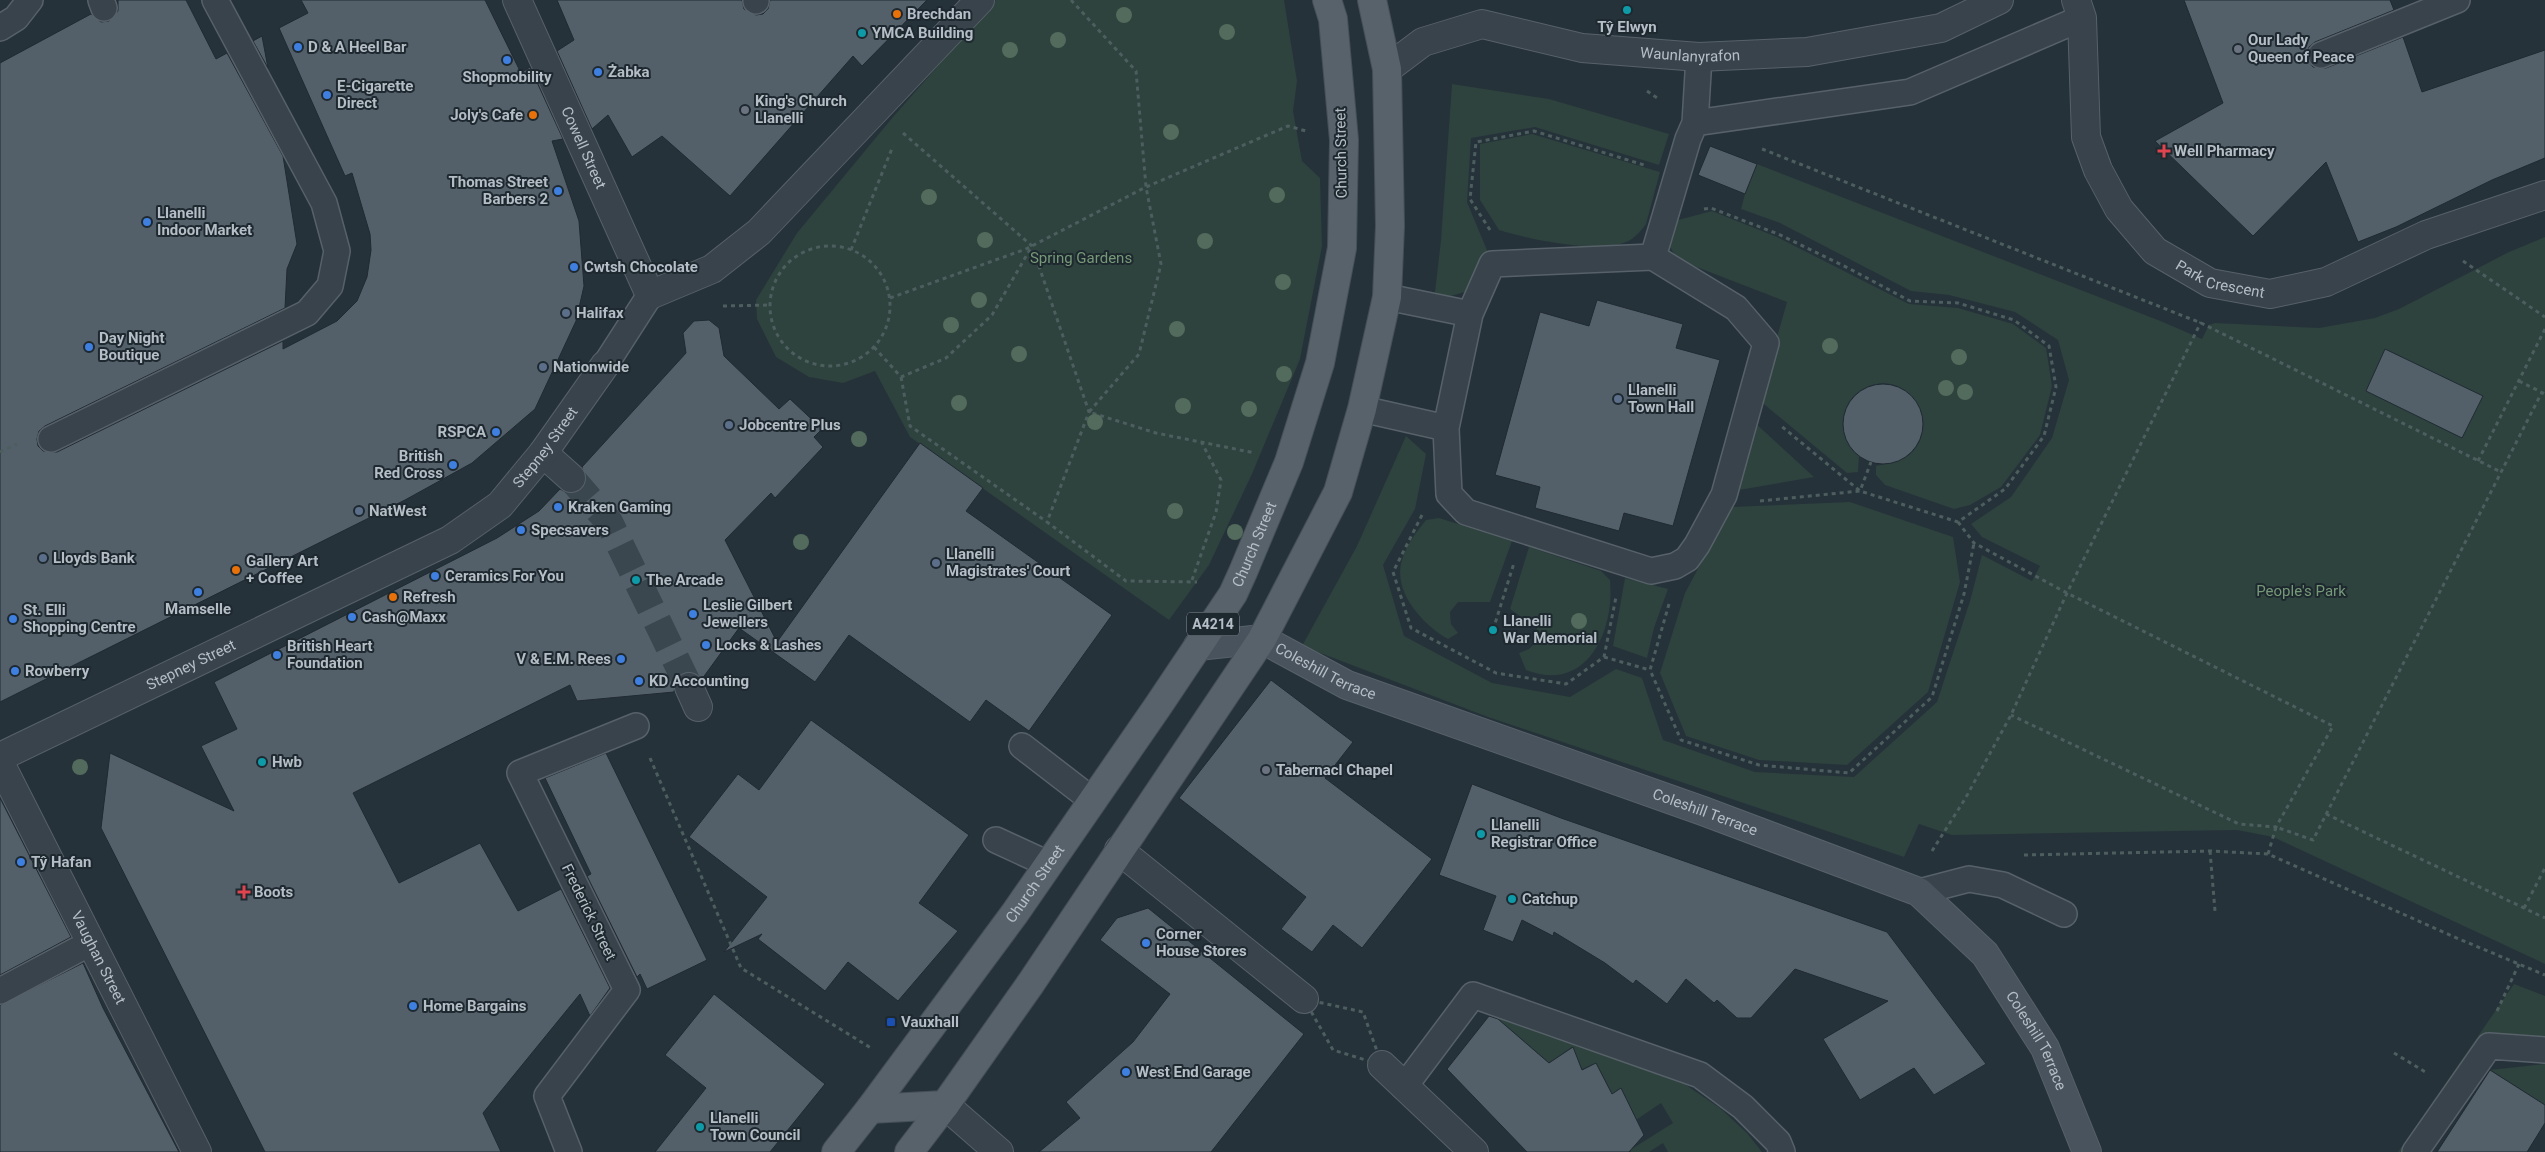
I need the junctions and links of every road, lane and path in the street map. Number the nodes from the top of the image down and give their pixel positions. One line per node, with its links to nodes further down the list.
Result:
1 (30, 0): 12 (lane)
2 (215, 0): 47 (lane)
3 (517, 0): 31 (street, Cowell Street)
4 (980, 0): 17 (street)
5 (1072, 0): 22 (path)
6 (1328, 0): 20 (main road, Church Street / A4214)
7 (1372, 0): 15 (main road, A4214)
8 (1999, 0): 10 (street, Waunlanyrafon)
9 (2457, 0): 13 (lane)
10 (1960, 9): 14 (street, Waunlanyrafon)
11 (2079, 9): 19 (lane); 30 (street, Park Crescent)
12 (0, 28)
13 (2321, 56)
14 (1699, 57): 15 (street, Waunlanyrafon); 19 (lane)
15 (1387, 69): 32 (main road, A4214)
16 (1638, 85): 19 (path)
17 (875, 110): 18 (path); 31 (street)
18 (899, 130): 26 (path); 27 (path)
19 (1691, 131): 24 (lane); 29 (path)
20 (1344, 140): 22 (path); 51 (main road, Church Street / A4214)
21 (1759, 148): 36 (path)
22 (1146, 187): 26 (path); 45 (path)
23 (2545, 195): 25 (street, Park Crescent)
24 (1665, 218): 28 (lane); 59 (path)
25 (2426, 235): 30 (street, Park Crescent); 35 (path)
26 (1032, 246): 33 (path); 40 (path); 45 (path)
27 (851, 250): 33 (path); 38 (path)
28 (1653, 257): 29 (lane); 43 (lane)
29 (1511, 263): 34 (lane)
30 (2210, 282): 36 (path)
31 (650, 295): 39 (lane, Stepney Street)
32 (1387, 297): 34 (lane); 44 (main road, A4214)
33 (890, 298): 38 (path)
34 (1470, 314): 46 (lane)
35 (2545, 317)
36 (2200, 323): 50 (path); 64 (path)
37 (2545, 329): 41 (path)
38 (874, 347): 40 (path)
39 (605, 366): 49 (street, Stepney Street)
40 (901, 377): 58 (path)
41 (2519, 381): 42 (path); 50 (path)
42 (2544, 393): 53 (path)
43 (1751, 401): 46 (lane); 55 (path)
44 (1362, 409): 46 (lane); 68 (main road, A4214)
45 (1089, 412): 48 (path); 58 (path)
46 (1446, 428)
47 (51, 439)
48 (1202, 443): 51 (path); 62 (path)
49 (543, 453): 54 (street); 75 (street, Stepney Street)
50 (2478, 461): 53 (path)
51 (1289, 462): 65 (main road, Church Street / A4214)
52 (1871, 462): 55 (path)
53 (2501, 472): 78 (path)
54 (571, 478)
55 (1860, 491): 56 (path); 59 (path)
56 (1756, 501)
57 (1424, 512): 70 (path)
58 (1047, 522): 62 (path)
59 (1958, 522): 60 (path)
60 (1974, 543): 64 (path); 71 (path)
61 (1515, 560): 67 (path)
62 (1192, 580): 65 (path)
63 (1617, 593): 70 (path)
64 (2067, 593): 72 (path); 79 (path)
65 (1232, 594): 69 (main road, Church Street / A4214)
66 (1670, 599): 71 (path)
67 (1494, 630)
68 (1262, 639): 69 (main road, Coleshill Terrace); 81 (main road, A4214); 87 (main road, Coleshill Terrace)
69 (1198, 646): 77 (main road, Church Street / A4214)
70 (1604, 657): 71 (path)
71 (1650, 670)
72 (2011, 715): 79 (path); 87 (path)
73 (636, 726): 100 (path); 105 (lane, Frederick Street)
74 (1022, 746): 77 (lane)
75 (0, 757)
76 (0, 763): 92 (street, Vaughan Street)
77 (1092, 800): 85 (main road, Church Street / A4214)
78 (2326, 814): 79 (path); 88 (path)
79 (2276, 827): 83 (path)
80 (996, 840): 85 (lane)
81 (1119, 850): 96 (street); 102 (main road, A4214)
82 (2210, 852): 83 (path); 84 (path); 89 (path)
83 (2268, 854): 93 (path)
84 (2023, 855)
85 (1048, 864): 100 (main road, Church Street / A4214)
86 (2545, 868): 88 (path)
87 (1914, 890): 90 (lane); 111 (main road, Coleshill Terrace)
88 (2524, 908): 91 (path)
89 (2215, 911)
90 (2064, 914)
91 (2545, 918)
92 (84, 946): 95 (lane); 104 (street, Vaughan Street)
93 (2519, 964): 94 (path); 97 (path)
94 (2545, 975)
95 (0, 991)
96 (1304, 999): 99 (path); 99 (path)
97 (2489, 1046): 98 (lane); 112 (lane)
98 (2545, 1050)
99 (1382, 1065): 101 (street)
100 (901, 1067): 103 (main road, Church Street / A4214)
101 (1404, 1088): 109 (street); 110 (lane)
102 (946, 1105): 103 (main road); 107 (main road, A4214); 108 (street)
103 (870, 1109): 106 (main road, Church Street / A4214)
104 (197, 1152)
105 (569, 1152)
106 (836, 1152)
107 (909, 1152)
108 (999, 1152)
109 (1474, 1152)
110 (1782, 1152)
111 (2087, 1152)
112 (2415, 1152)

